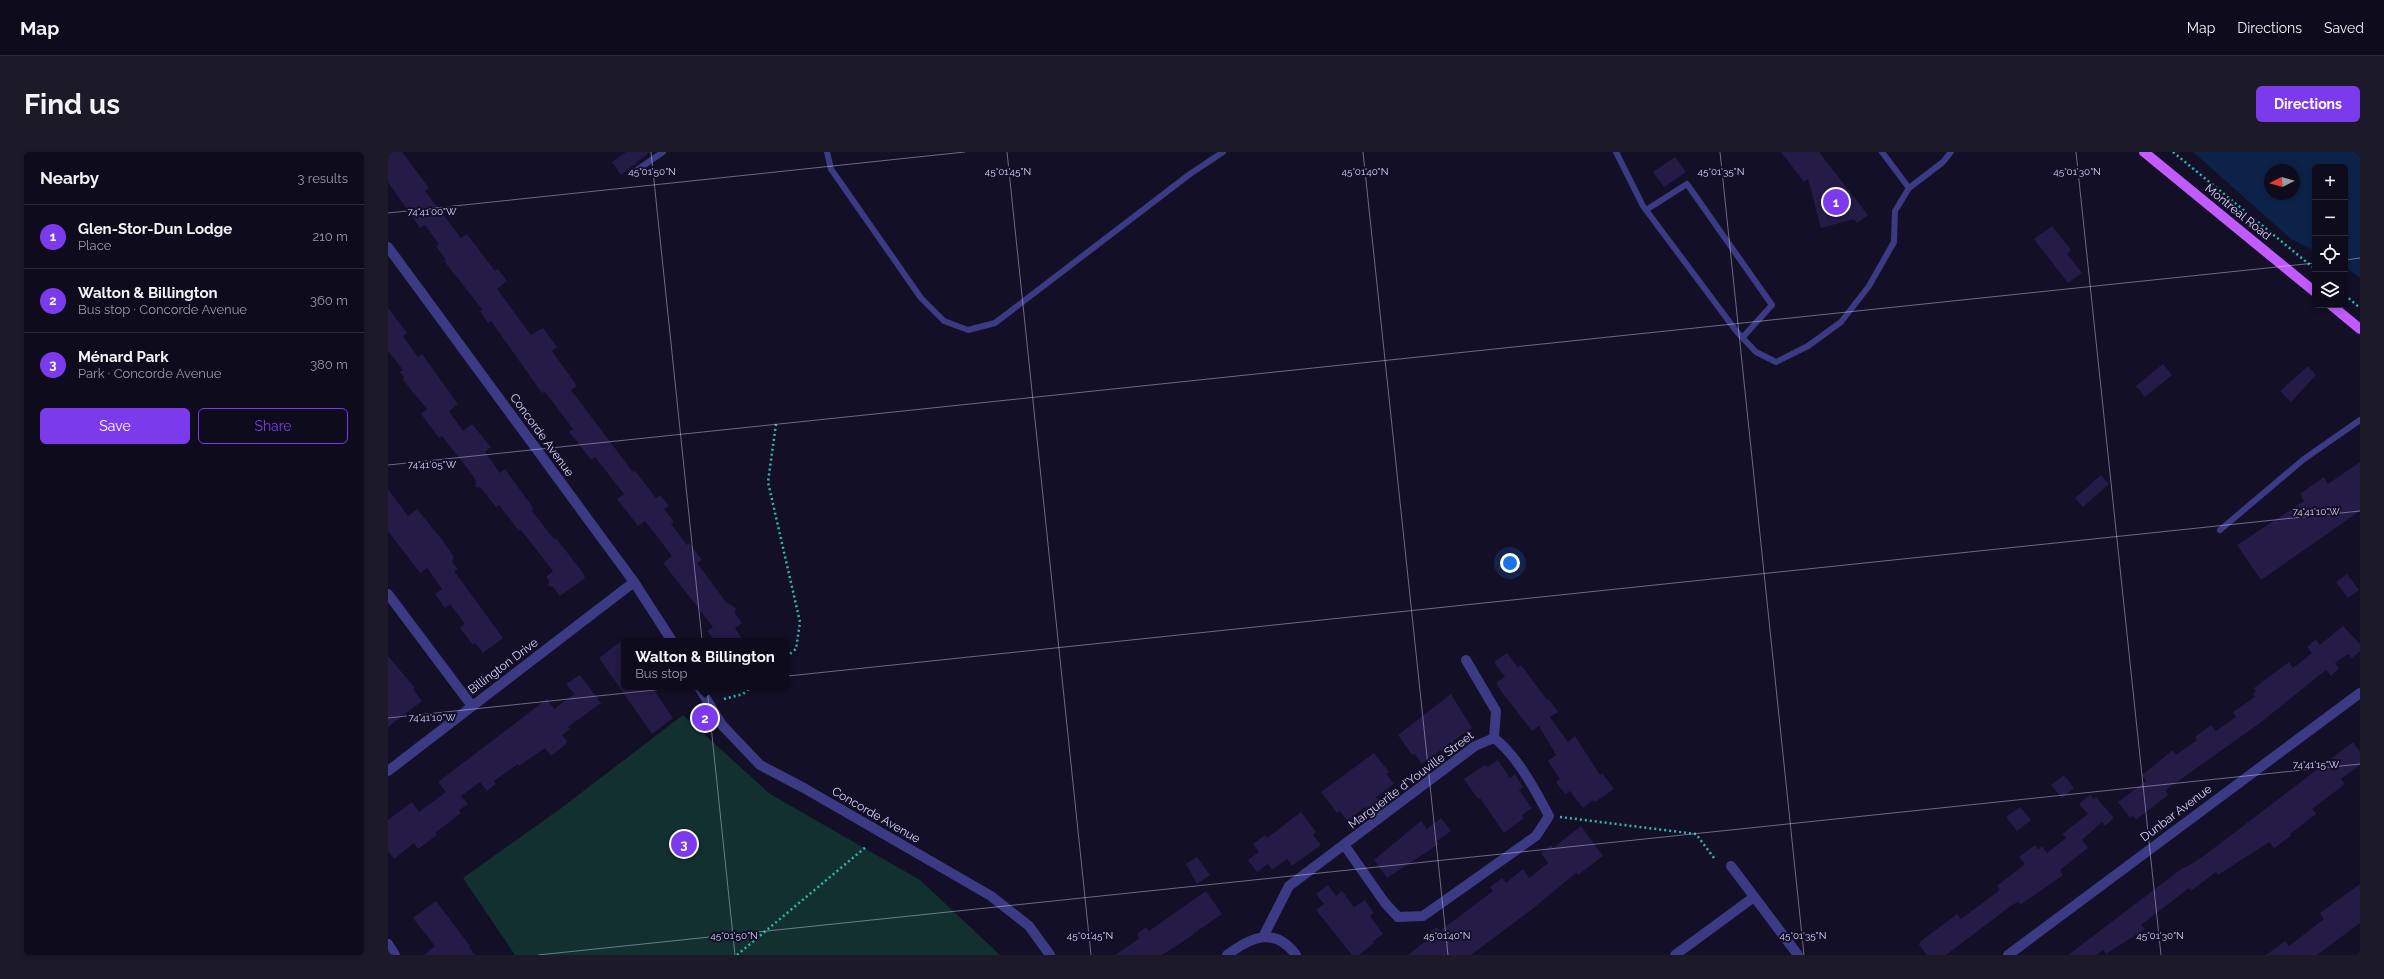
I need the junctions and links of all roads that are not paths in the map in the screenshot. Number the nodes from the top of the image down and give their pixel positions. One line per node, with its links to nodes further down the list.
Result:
1 (663, 152): 8 (lane)
2 (827, 152): 3 (lane)
3 (1223, 152)
4 (1616, 152): 10 (lane)
5 (1882, 152): 9 (lane)
6 (1951, 152): 9 (lane)
7 (2144, 152): 12 (main road, Montreal Road)
8 (637, 170)
9 (1909, 188): 15 (lane)
10 (1646, 210): 15 (lane); 15 (lane)
11 (388, 247): 18 (street, Concorde Avenue)
12 (2312, 290)
13 (2335, 308): 14 (main road)
14 (2360, 329)
15 (1743, 338)
16 (2360, 420): 17 (lane)
17 (2220, 530)
18 (634, 582): 20 (street, Concorde Avenue); 24 (street, Billington Drive)
19 (388, 594): 24 (street)
20 (670, 638)
21 (1466, 660): 25 (street, Marguerite d'Youville Street)
22 (701, 690): 33 (street, Concorde Avenue)
23 (2360, 693): 38 (street, Dunbar Avenue)
24 (472, 706): 26 (street, Billington Drive)
25 (1494, 738): 27 (street, Marguerite d'Youville Street); 27 (street, Marguerite d'Youville Street)
26 (388, 770)
27 (1345, 846): 30 (street, Marguerite d'Youville Street)
28 (1731, 866): 29 (street)
29 (1754, 896): 36 (street); 37 (street)
30 (1263, 937): 34 (street); 35 (street)
31 (388, 944): 32 (street)
32 (395, 955)
33 (1050, 955)
34 (1227, 955)
35 (1296, 955)
36 (1675, 955)
37 (1798, 955)
38 (2008, 955)

